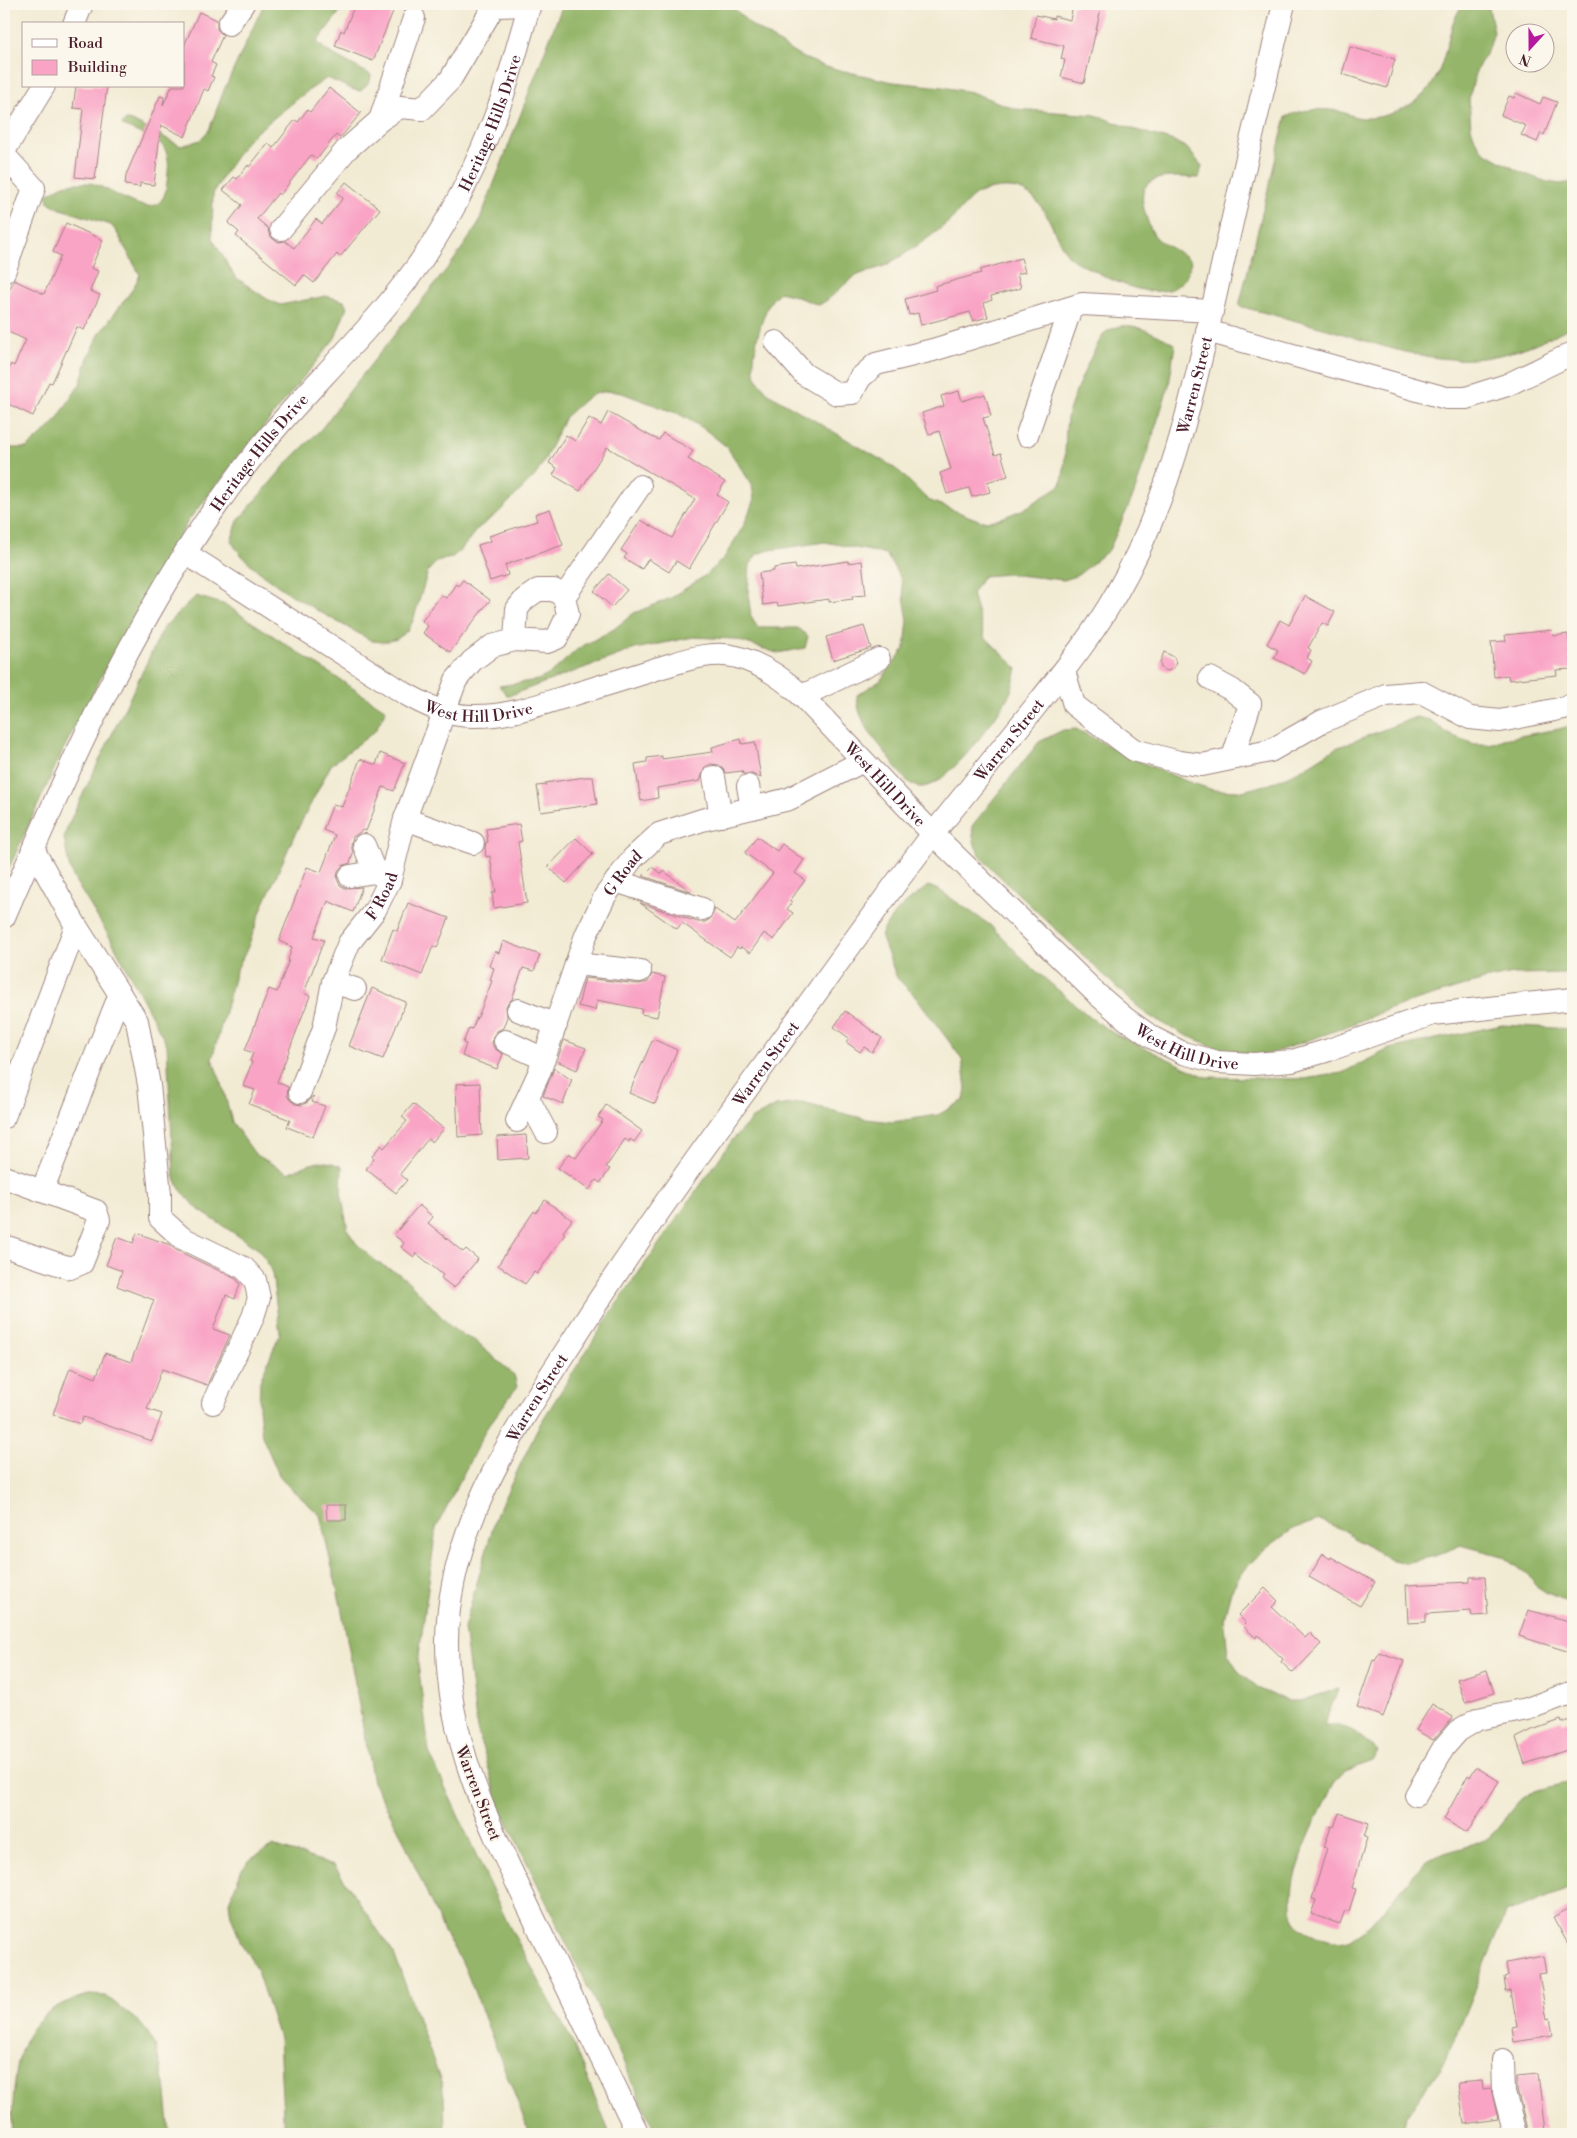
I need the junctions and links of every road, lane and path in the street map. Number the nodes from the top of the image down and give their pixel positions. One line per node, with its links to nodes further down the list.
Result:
1 (82, 4): 6 (street)
2 (243, 4): 7 (street)
3 (529, 4): 9 (street); 20 (street, Heritage Hills Drive)
4 (1284, 4): 15 (street, Warren Street)
5 (414, 18): 9 (street)
6 (75, 22)
7 (229, 24)
8 (43, 88): 10 (street)
9 (380, 120): 12 (street)
10 (4, 151)
11 (4, 155): 13 (street)
12 (281, 229)
13 (4, 272)
14 (1071, 308): 15 (street); 16 (street); 18 (street)
15 (1210, 321): 17 (street); 24 (street, Warren Street)
16 (776, 342)
17 (1573, 353)
18 (1027, 436)
19 (640, 486): 21 (street)
20 (185, 553): 28 (street, West Hill Drive); 37 (street, Heritage Hills Drive)
21 (564, 597): 22 (street); 22 (street)
22 (515, 640): 28 (street, F Road)
23 (879, 659): 26 (street)
24 (1064, 671): 29 (street); 34 (street, Warren Street)
25 (1210, 678): 29 (street)
26 (802, 696): 28 (street, West Hill Drive); 30 (street, West Hill Drive)
27 (1573, 704): 29 (street)
28 (445, 712): 33 (street, F Road)
29 (1233, 757)
30 (863, 761): 32 (street, G Road); 34 (street, West Hill Drive)
31 (714, 777): 32 (street)
32 (721, 816): 40 (street, G Road)
33 (405, 819): 35 (street); 39 (street, F Road)
34 (933, 834): 49 (street, West Hill Drive); 66 (street, Warren Street)
35 (473, 843)
36 (364, 845): 39 (street)
37 (33, 848): 42 (street, Heritage Hills Drive); 43 (street)
38 (350, 876): 39 (street)
39 (382, 876): 46 (street, F Road)
40 (616, 881): 41 (street); 44 (street, G Road)
41 (702, 909)
42 (4, 917)
43 (76, 926): 48 (street); 56 (street)
44 (576, 964): 45 (street); 51 (street, G Road)
45 (640, 971)
46 (333, 982): 47 (street); 54 (street, F Road)
47 (355, 989)
48 (120, 994): 60 (street); 62 (street)
49 (1573, 998)
50 (518, 1010): 51 (street)
51 (556, 1025): 53 (street, G Road)
52 (505, 1041): 53 (street)
53 (544, 1059): 55 (street, G Road)
54 (299, 1078)
55 (528, 1098): 57 (street, G Road); 58 (street)
56 (4, 1117)
57 (517, 1121)
58 (546, 1132)
59 (4, 1177): 60 (street)
60 (42, 1191): 61 (street)
61 (4, 1246)
62 (213, 1403)
63 (1573, 1692): 64 (street)
64 (1416, 1794)
65 (1503, 2060): 67 (street)
66 (638, 2134)
67 (1515, 2134)

